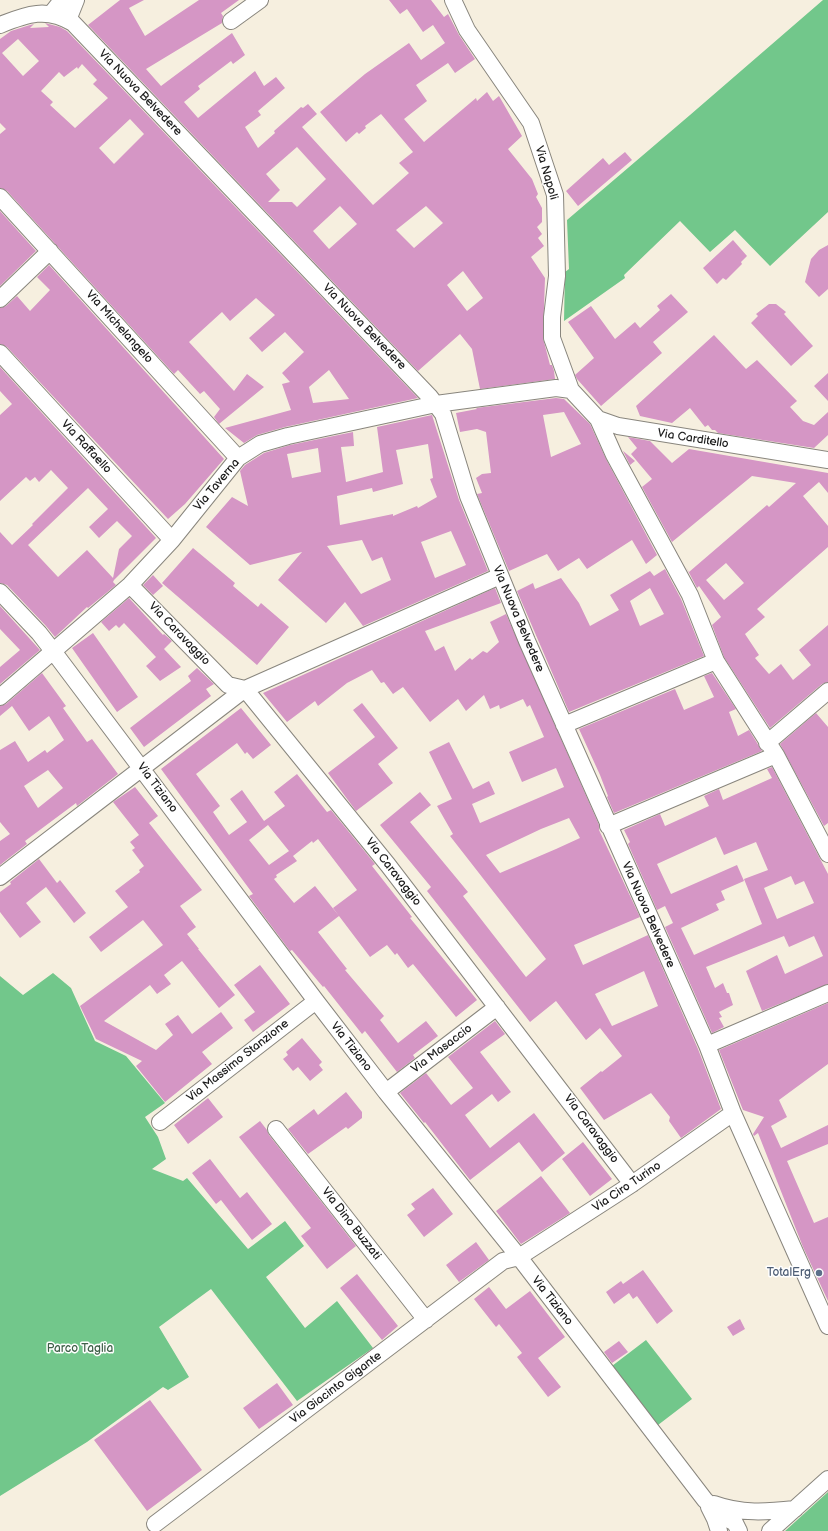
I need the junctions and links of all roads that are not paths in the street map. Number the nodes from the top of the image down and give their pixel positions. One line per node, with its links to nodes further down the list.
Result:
1 (76, 0): 4 (street)
2 (260, 0): 5 (street)
3 (453, 0): 11 (street, Via Napoli)
4 (60, 12): 6 (street); 12 (street, Via Nuova Belvedere)
5 (231, 21)
6 (0, 25)
7 (0, 197): 8 (street, Via Michelangelo)
8 (50, 251): 9 (street); 14 (street, Via Michelangelo)
9 (0, 298)
10 (0, 353): 16 (street, Via Raffaello)
11 (571, 390): 12 (street, Via Taverna); 13 (street, Via Carditello)
12 (436, 404): 14 (street, Via Taverna); 17 (street, Via Nuova Belvedere)
13 (598, 419): 15 (street, Via Carditello); 21 (street)
14 (238, 458): 16 (street, Via Taverna)
15 (828, 460)
16 (172, 540): 18 (street, Via Taverna)
17 (500, 576): 22 (street); 25 (street, Via Nuova Belvedere)
18 (130, 585): 20 (street, Via Taverna); 22 (street, Via Caravaggio)
19 (0, 592): 20 (street, Via Tiziano)
20 (53, 651): 24 (street, Via Taverna); 27 (street, Via Tiziano)
21 (716, 660): 25 (street); 26 (street)
22 (245, 689): 27 (street); 33 (street, Via Caravaggio)
23 (828, 691): 26 (street)
24 (0, 697)
25 (564, 724): 28 (street, Via Nuova Belvedere)
26 (772, 749): 28 (street); 29 (street)
27 (142, 768): 30 (street); 32 (street, Via Tiziano)
28 (608, 826): 34 (street, Via Nuova Belvedere)
29 (826, 844)
30 (0, 877)
31 (828, 993): 34 (street)
32 (316, 1001): 35 (street, Via Tiziano); 37 (street, Via Massimo Stanzione)
33 (497, 1007): 35 (street, Via Masaccio); 39 (street, Via Caravaggio)
34 (707, 1045): 36 (street, Via Nuova Belvedere)
35 (386, 1092): 40 (street, Via Tiziano)
36 (733, 1113): 39 (street, Via Ciro Turino); 42 (street, Via Nuova Belvedere)
37 (160, 1122)
38 (276, 1128): 41 (street, Via Dino Buzzati)
39 (632, 1184): 40 (street, Via Ciro Turino)
40 (519, 1258): 41 (street, Via Giacinto Gigante); 44 (street, Via Tiziano)
41 (426, 1320): 46 (street, Via Giacinto Gigante)
42 (828, 1326)
43 (828, 1479): 45 (street)
44 (705, 1500): 45 (street); 47 (street); 48 (street, Via Tiziano); 49 (street, Via Tiziano)
45 (795, 1509): 50 (street)
46 (155, 1524)
47 (708, 1531)
48 (719, 1531)
49 (739, 1531)
50 (770, 1531)

